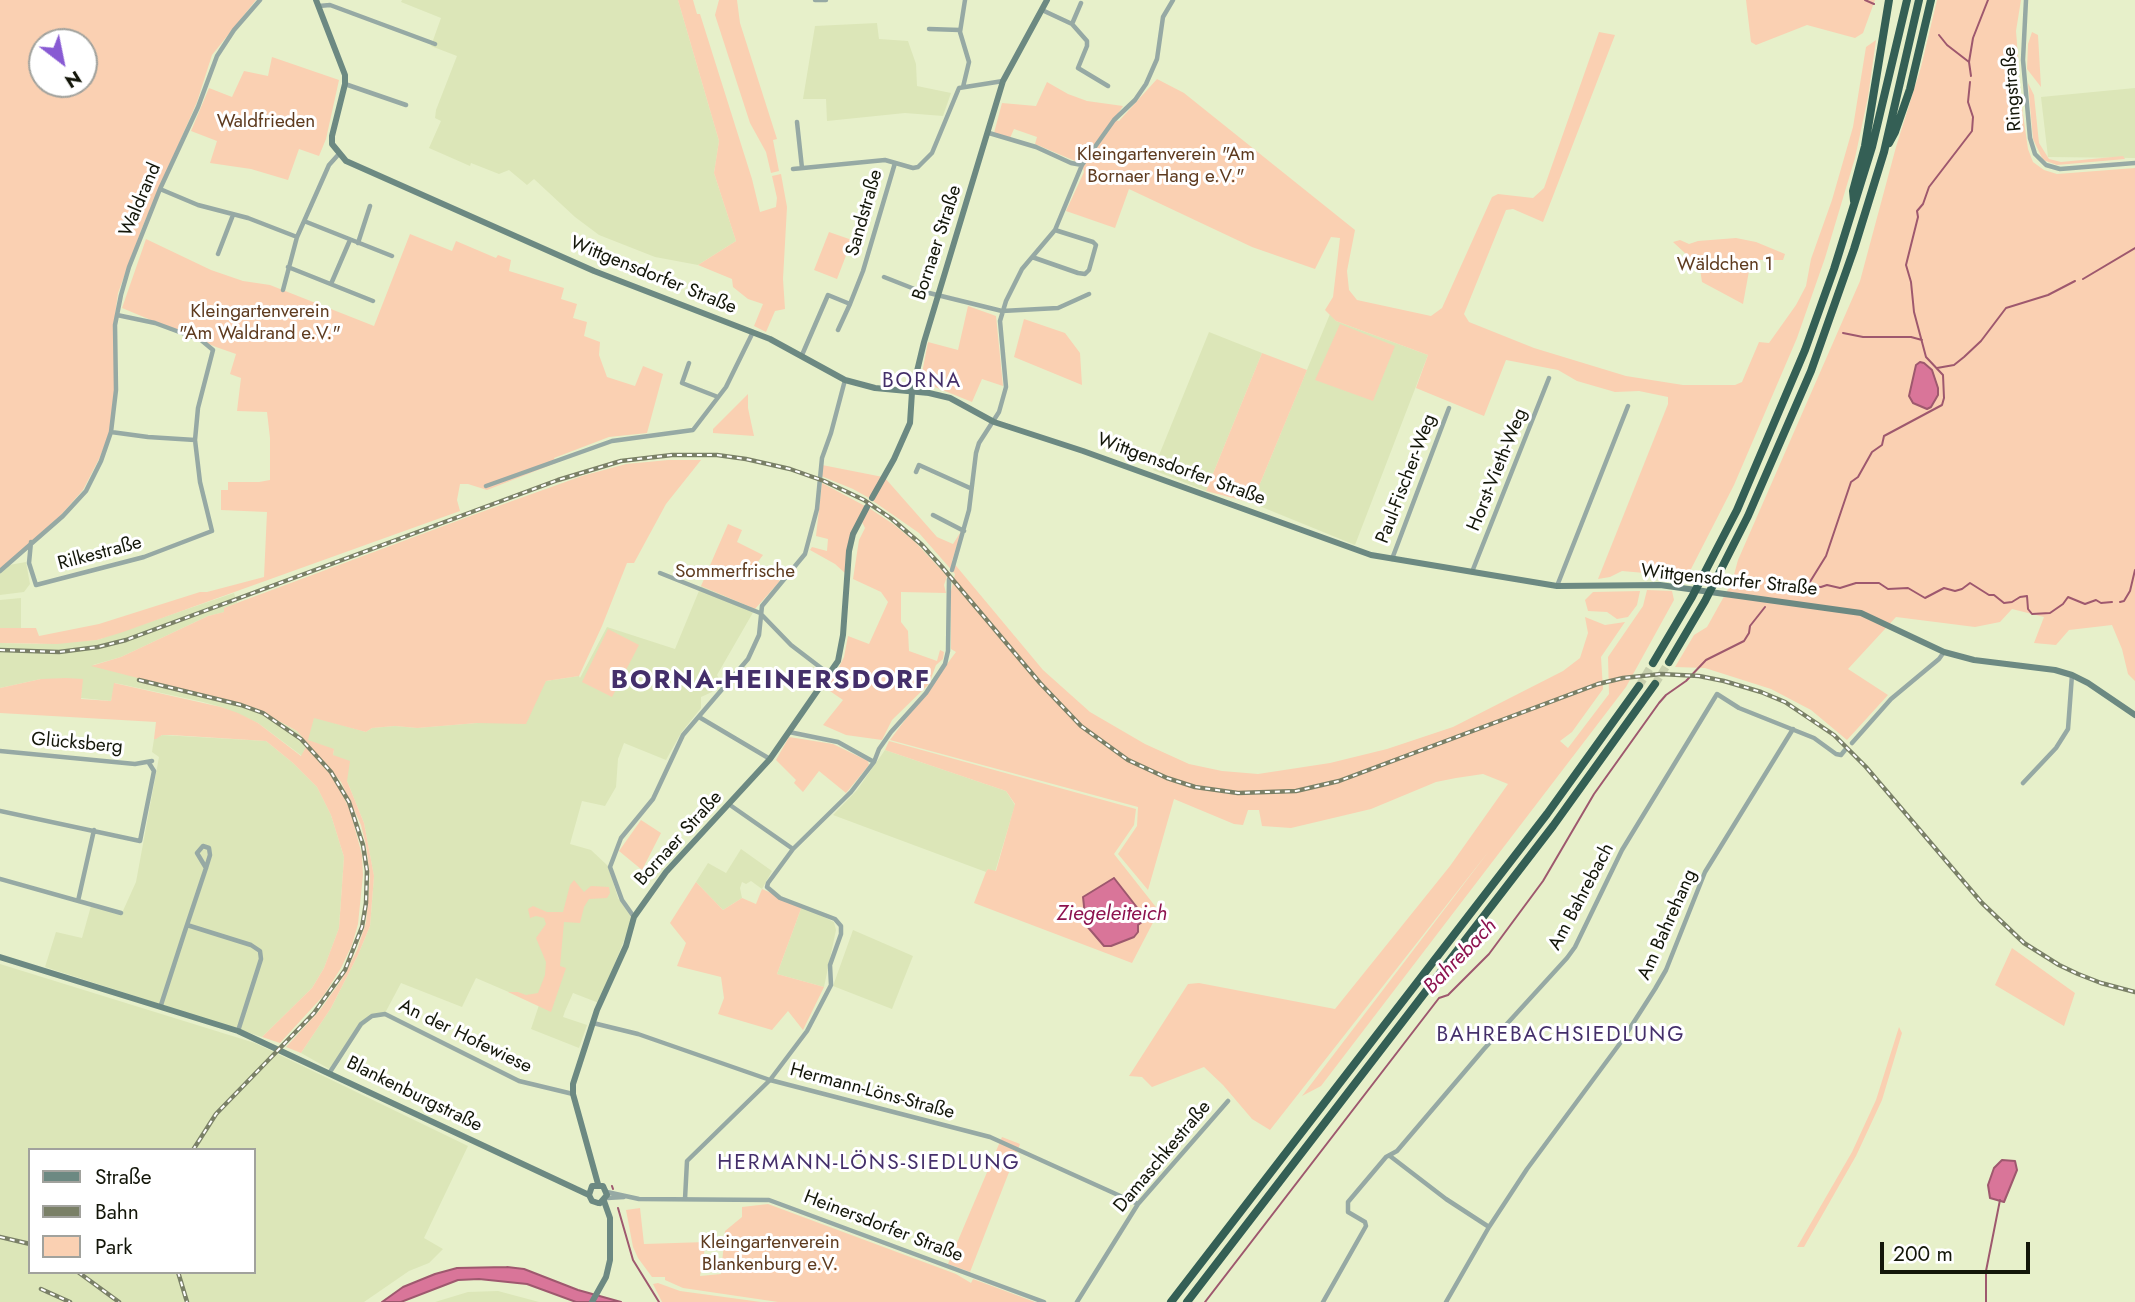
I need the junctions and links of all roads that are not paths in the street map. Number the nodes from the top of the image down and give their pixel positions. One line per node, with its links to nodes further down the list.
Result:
1 (260, 0): 33 (street, Waldrand)
2 (815, 0): 3 (street)
3 (826, 0)
4 (965, 0): 17 (street, Sandstraße)
5 (1047, 0): 14 (main road, Bornaer Straße)
6 (1173, 0): 30 (street)
7 (1889, 0): 35 (highway)
8 (1907, 0): 35 (highway)
9 (1919, 0): 26 (highway)
10 (1931, 0): 26 (highway)
11 (2026, 0): 29 (street, Ringstraße)
12 (317, 3): 18 (street); 20 (main road)
13 (1082, 4): 15 (street)
14 (1042, 9): 15 (street); 19 (main road, Bornaer Straße)
15 (1072, 24): 21 (street)
16 (929, 29): 17 (street)
17 (960, 30): 22 (street, Sandstraße)
18 (435, 44)
19 (1003, 81): 22 (street); 25 (main road, Bornaer Straße)
20 (345, 85): 23 (street); 27 (main road)
21 (1108, 86)
22 (963, 87): 28 (street, Sandstraße)
23 (406, 105)
24 (797, 122): 31 (street)
25 (989, 133): 30 (street); 49 (main road, Bornaer Straße)
26 (1884, 152): 85 (highway)
27 (338, 155): 37 (street); 56 (main road, Wittgensdorfer Straße)
28 (895, 163): 31 (street); 52 (street, Sandstraße)
29 (2135, 163)
30 (1082, 165): 38 (street)
31 (802, 168): 32 (street)
32 (793, 169)
33 (160, 188): 36 (street); 54 (street, Waldrand)
34 (370, 206): 41 (street)
35 (1854, 207): 86 (highway)
36 (233, 215): 39 (street); 42 (street)
37 (304, 221): 39 (street); 40 (street)
38 (1055, 230): 44 (street); 44 (street)
39 (297, 237): 45 (street)
40 (350, 240): 41 (street); 47 (street)
41 (358, 243): 43 (street)
42 (218, 254)
43 (392, 256)
44 (1032, 257): 53 (street)
45 (288, 267): 47 (street); 48 (street)
46 (884, 277): 49 (street)
47 (331, 284): 51 (street)
48 (283, 290)
49 (937, 294): 53 (street); 61 (main road, Bornaer Straße)
50 (1089, 294): 53 (street)
51 (373, 301)
52 (850, 304): 55 (street, Sandstraße); 57 (street)
53 (1002, 311): 65 (street)
54 (117, 315): 66 (street, Waldrand); 67 (street)
55 (838, 330)
56 (753, 332): 57 (main road, Wittgensdorfer Straße); 62 (street)
57 (802, 355): 60 (main road, Wittgensdorfer Straße)
58 (690, 363): 62 (street)
59 (1549, 378): 79 (street, Horst-Vieth-Weg)
60 (845, 380): 61 (main road, Wittgensdorfer Straße); 83 (street)
61 (912, 392): 65 (main road, Wittgensdorfer Straße); 71 (main road, Bornaer Straße)
62 (718, 397): 69 (street)
63 (1628, 406): 82 (street)
64 (1449, 408): 76 (street, Paul-Fischer-Weg)
65 (994, 422): 70 (street); 76 (main road, Wittgensdorfer Straße)
66 (111, 432): 67 (street); 75 (street, Waldrand)
67 (195, 440): 75 (street, Rilkestraße)
68 (916, 471): 70 (street)
69 (486, 486)
70 (970, 488): 74 (street)
71 (872, 498)
72 (867, 507): 87 (main road, Bornaer Straße)
73 (933, 516): 74 (street)
74 (964, 531): 77 (street)
75 (31, 541): 78 (street, Waldrand)
76 (1391, 559): 79 (main road, Wittgensdorfer Straße)
77 (952, 570)
78 (0, 571)
79 (1472, 572): 82 (main road, Wittgensdorfer Straße)
80 (660, 573): 83 (street)
81 (949, 579): 99 (street)
82 (1557, 586): 84 (main road, Wittgensdorfer Straße)
83 (760, 613): 87 (street); 92 (street)
84 (1944, 652): 88 (main road, Wittgensdorfer Straße); 95 (street)
85 (1669, 662)
86 (1653, 663)
87 (829, 674): 94 (main road, Bornaer Straße)
88 (2072, 675): 91 (main road, Wittgensdorfer Straße); 100 (street)
89 (1655, 684): 129 (highway)
90 (1639, 686): 128 (highway)
91 (2135, 716)
92 (699, 717): 98 (street); 109 (street)
93 (1793, 729): 96 (street); 119 (street, Am Bahrebach); 124 (street, Am Bahrehang)
94 (789, 732): 98 (main road, Bornaer Straße); 99 (street)
95 (1853, 743)
96 (1845, 750)
97 (0, 751): 103 (street, Glücksberg)
98 (770, 759): 101 (main road, Bornaer Straße)
99 (874, 761): 104 (street)
100 (2023, 783)
101 (730, 805): 104 (street); 109 (main road, Bornaer Straße)
102 (0, 811): 103 (street)
103 (94, 830): 107 (street)
104 (793, 849): 116 (street)
105 (206, 868): 110 (street)
106 (0, 879): 107 (street)
107 (78, 901): 108 (street)
108 (121, 913)
109 (634, 917): 113 (main road, Bornaer Straße)
110 (187, 925): 112 (street); 114 (street)
111 (0, 957): 112 (main road, Blankenburgstraße)
112 (161, 1005): 114 (main road, Blankenburgstraße)
113 (593, 1023): 116 (street, Hermann-Löns-Straße); 117 (main road, Bornaer Straße)
114 (238, 1031): 115 (main road, Blankenburgstraße)
115 (330, 1072): 117 (street, An der Hofewiese); 120 (main road, Blankenburgstraße)
116 (771, 1080): 122 (street); 123 (street, Hermann-Löns-Straße)
117 (573, 1094): 120 (main road, Bornaer Straße)
118 (1228, 1101): 123 (street, Damaschkestraße)
119 (1390, 1156): 124 (street); 130 (street, Am Bahrebach)
120 (592, 1189): 121 (main road); 121 (main road)
121 (604, 1199): 122 (street, Heinersdorfer Straße); 125 (main road)
122 (685, 1199): 126 (street, Heinersdorfer Straße)
123 (1138, 1204): 127 (street, Damaschkestraße)
124 (1489, 1227): 131 (street, Am Bahrehang)
125 (593, 1302)
126 (1044, 1302)
127 (1077, 1302)
128 (1171, 1302)
129 (1187, 1302)
130 (1323, 1302)
131 (1446, 1302)

